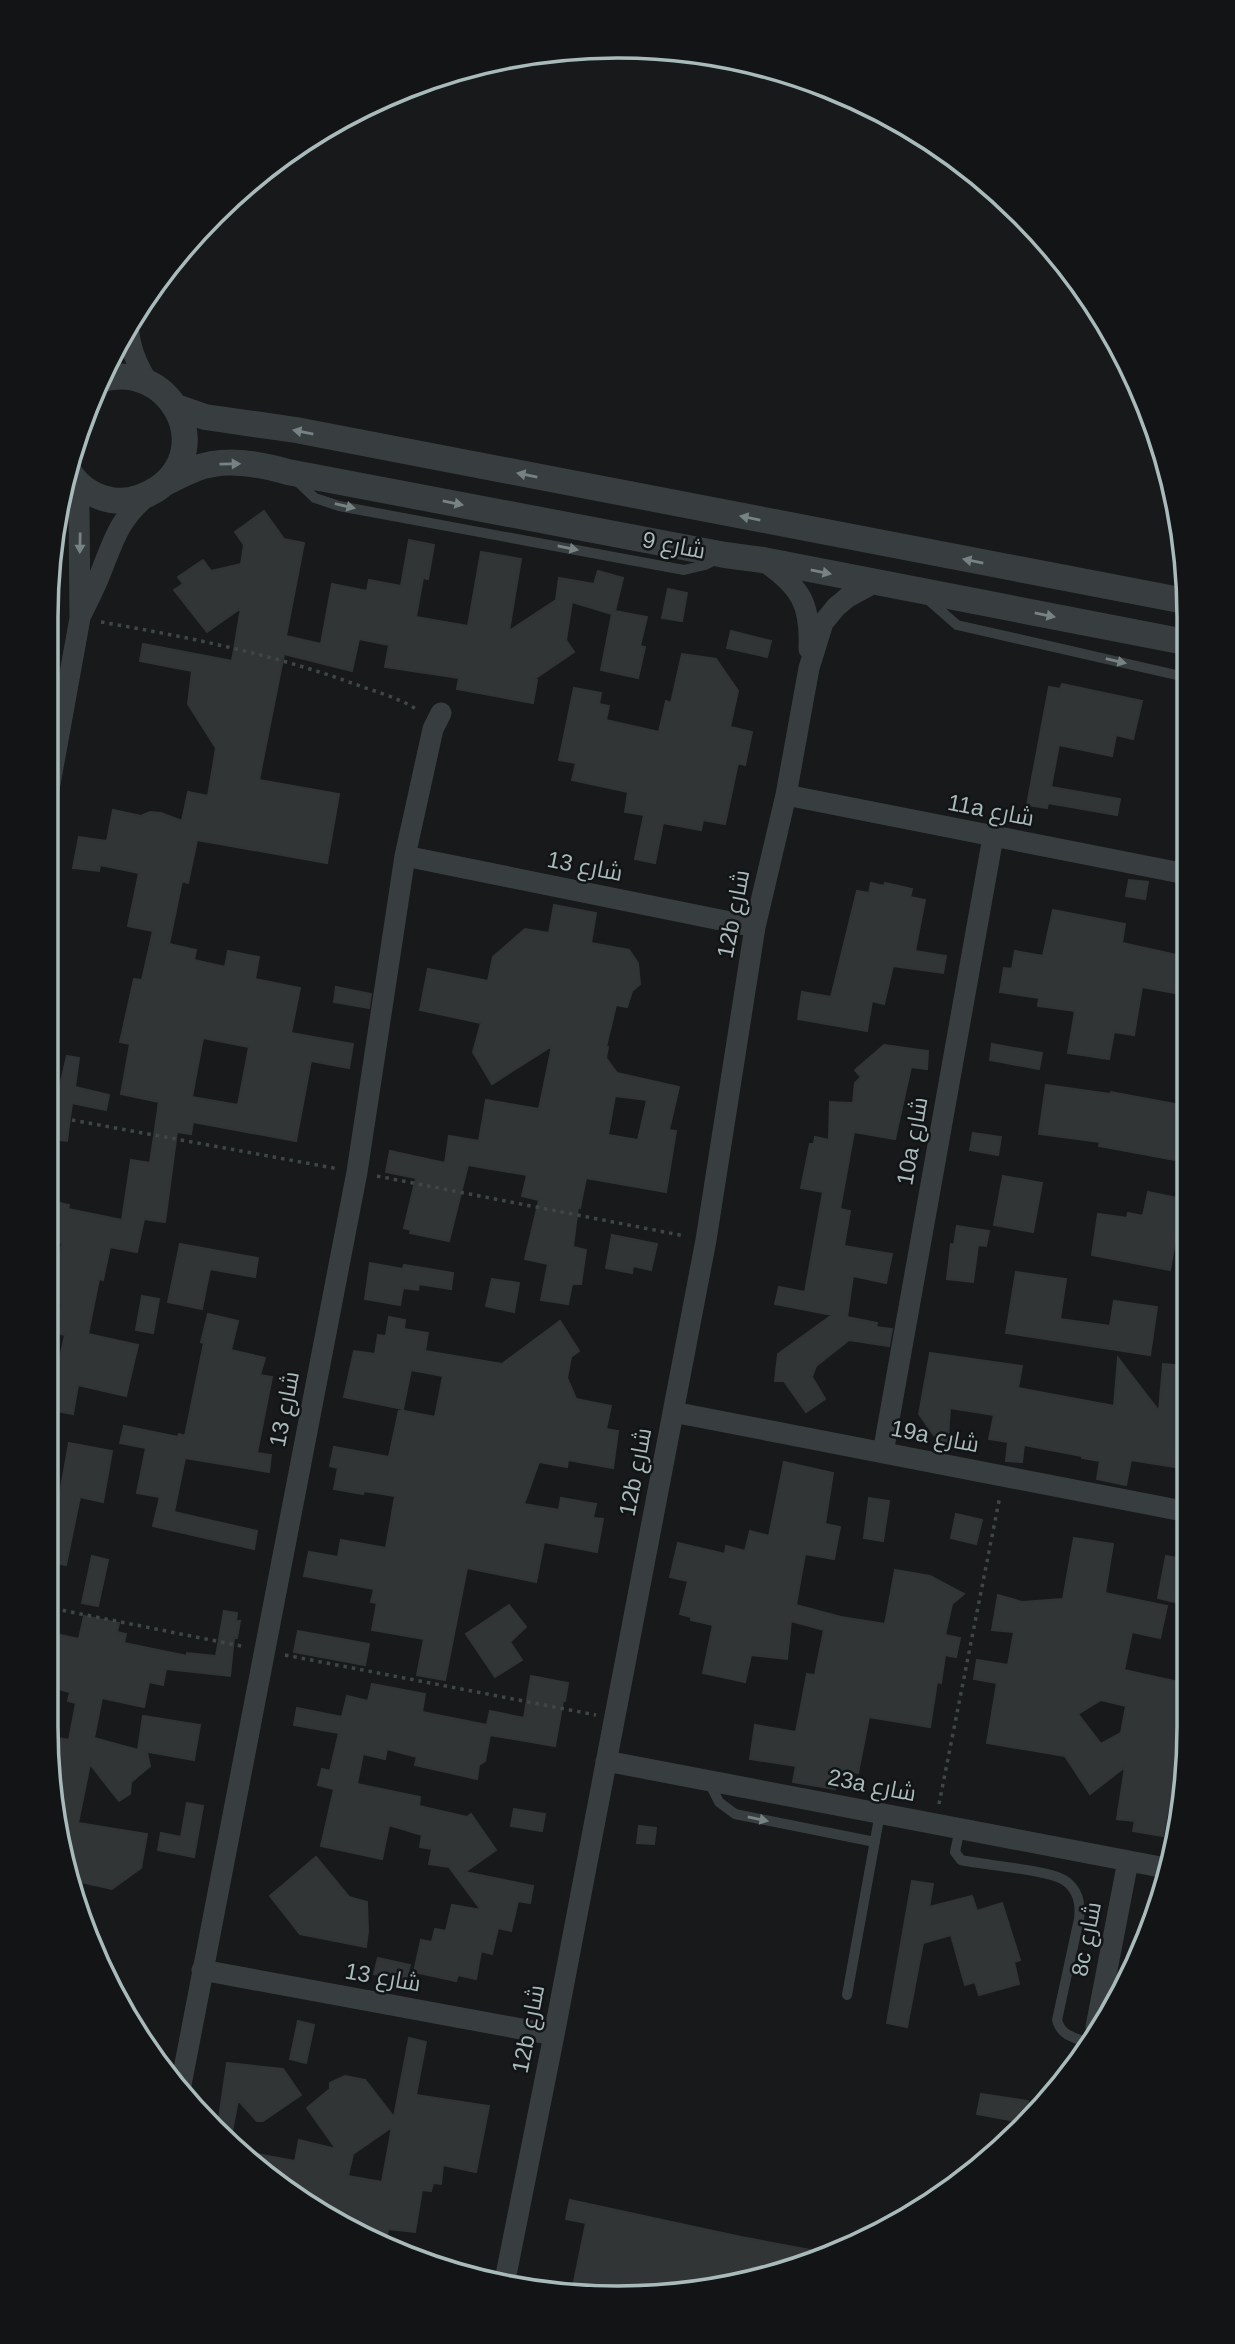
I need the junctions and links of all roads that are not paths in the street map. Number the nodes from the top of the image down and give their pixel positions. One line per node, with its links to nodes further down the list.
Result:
1 (130, 344): 3 (street)
2 (111, 378): 3 (street)
3 (147, 382): 4 (street)
4 (176, 407): 7 (street); 11 (street, شارع 9, one-way to 4)
5 (75, 480): 7 (street, شارع 9)
6 (73, 489): 12 (street, one-way to 12)
7 (156, 490): 8 (street, شارع 9, one-way to 8); 12 (street)
8 (763, 560): 9 (street, شارع 9, one-way to 9); 14 (street, 12b شارع)
9 (874, 583): 10 (street, شارع 9); 14 (street, 12b شارع)
10 (918, 590): 13 (street, شارع 9, one-way to 13); 15 (lane, one-way to 15)
11 (1176, 599)
12 (80, 618): 17 (street)
13 (1177, 640)
14 (809, 668): 18 (street, 12b شارع)
15 (1177, 675)
16 (437, 721): 20 (street, شارع 13)
17 (58, 743)
18 (786, 796): 19 (street, 11a شارع); 22 (street, 12b شارع)
19 (993, 837): 21 (street, 11a شارع); 24 (street, 10a شارع)
20 (405, 856): 22 (street, شارع 13); 33 (street, شارع 13)
21 (1177, 872)
22 (755, 927): 23 (street, 12b شارع)
23 (673, 1412): 24 (street, 19a شارع); 26 (street, 12b شارع)
24 (883, 1453): 25 (street, 19a شارع)
25 (1177, 1509)
26 (606, 1761): 27 (street, 23a شارع); 36 (street, 12b شارع)
27 (708, 1780): 28 (street, 23a شارع); 30 (lane, one-way to 30)
28 (880, 1813): 29 (street, 23a شارع); 30 (lane)
29 (960, 1828): 31 (street, 23a شارع); 37 (lane)
30 (874, 1842): 34 (lane)
31 (1128, 1861): 32 (street, 23a شارع); 35 (street, 8c شارع)
32 (1159, 1867)
33 (202, 1970): 36 (street, شارع 13); 38 (street, شارع 13)
34 (847, 1995)
35 (1099, 2011)
36 (554, 2035): 39 (street, 12b شارع)
37 (1081, 2040)
38 (182, 2078)
39 (506, 2275)

